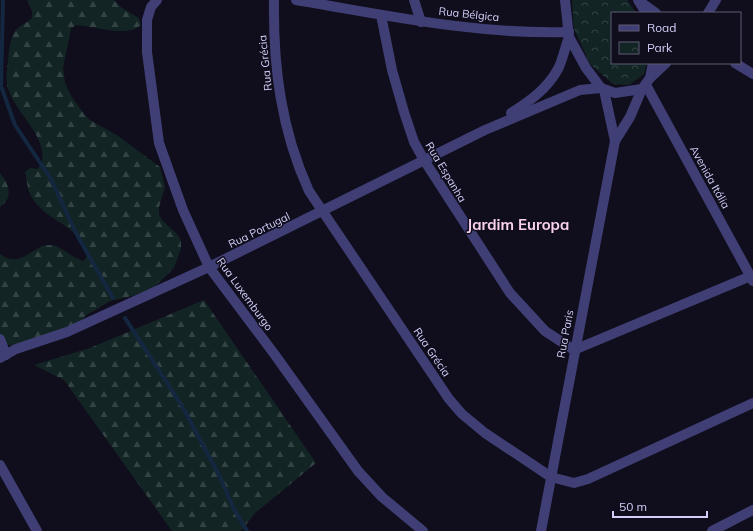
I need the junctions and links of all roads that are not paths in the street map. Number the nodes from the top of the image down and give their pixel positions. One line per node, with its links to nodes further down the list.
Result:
1 (157, 0): 24 (street, Rua Luxemburgo)
2 (274, 0): 23 (street, Rua Grécia)
3 (296, 0): 11 (street, Rua Bélgica)
4 (414, 0): 12 (street)
5 (565, 0): 13 (street)
6 (639, 0): 8 (street); 9 (street)
7 (716, 0): 10 (street)
8 (645, 12)
9 (655, 12)
10 (709, 12)
11 (381, 15): 12 (street, Rua Bélgica); 22 (street, Rua Espanha)
12 (421, 22): 13 (street, Rua Bélgica)
13 (569, 34): 19 (street); 20 (street, Rua Portugal)
14 (653, 64): 18 (street)
15 (665, 64): 18 (street)
16 (737, 64): 17 (street)
17 (753, 74)
18 (646, 84): 19 (street, Rua Portugal); 21 (street, Rua Paris); 25 (street, Avenida Itália)
19 (602, 89): 20 (street, Rua Portugal); 21 (street, Rua Paris)
20 (485, 130): 22 (street, Rua Portugal)
21 (614, 141): 27 (street, Rua Paris)
22 (424, 160): 23 (street, Rua Portugal); 27 (street, Rua Espanha)
23 (322, 212): 24 (street, Rua Portugal); 31 (street, Rua Grécia)
24 (209, 267): 28 (street, Rua Portugal); 34 (street, Rua Luxemburgo)
25 (752, 278): 27 (street)
26 (0, 339): 28 (street)
27 (574, 350): 31 (street, Rua Paris)
28 (3, 353)
29 (753, 403): 31 (street, Rua Grécia)
30 (0, 465): 33 (street)
31 (550, 477): 35 (street, Rua Paris)
32 (753, 510): 36 (street)
33 (37, 531)
34 (423, 531)
35 (541, 531)
36 (712, 531)

